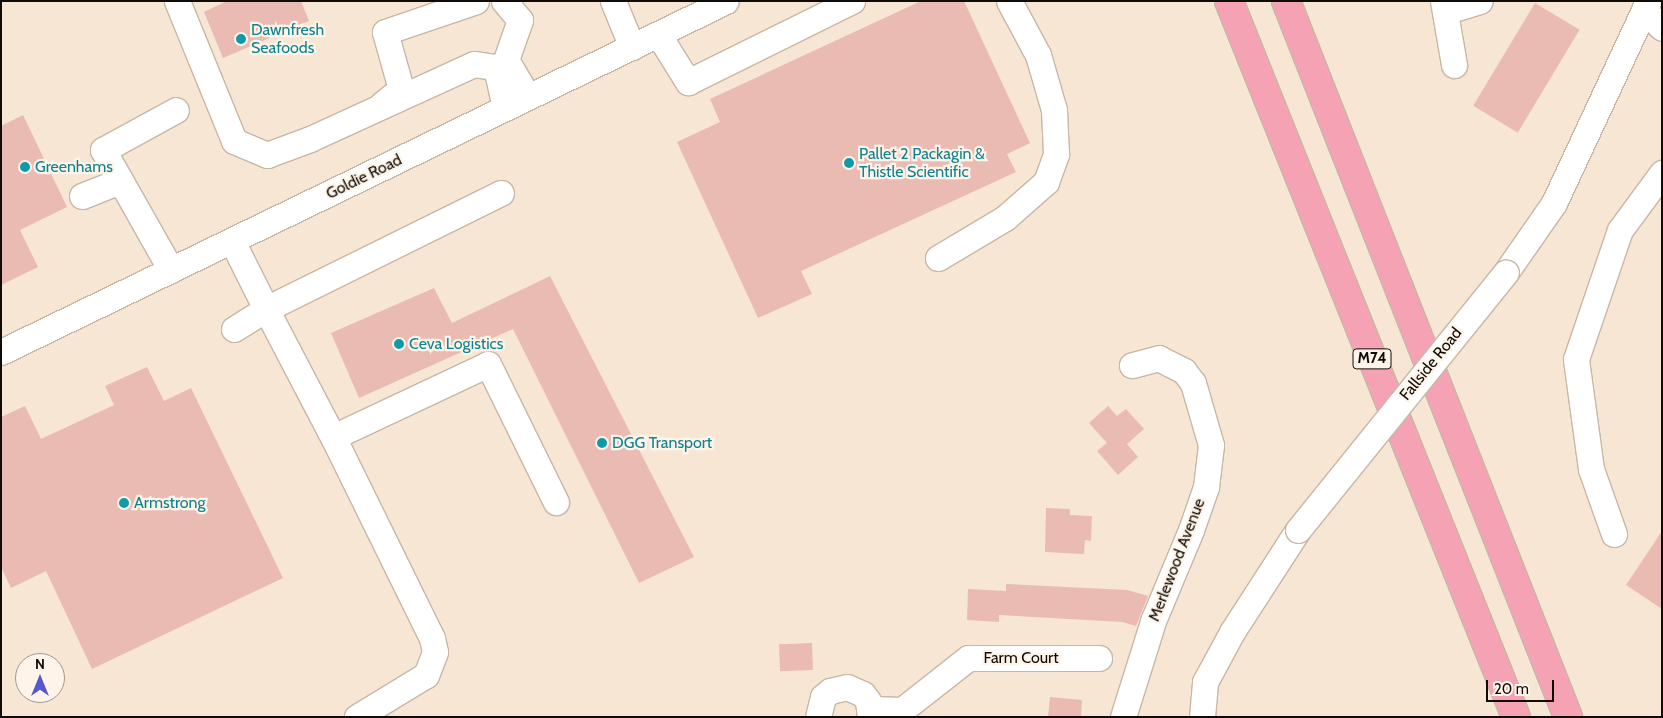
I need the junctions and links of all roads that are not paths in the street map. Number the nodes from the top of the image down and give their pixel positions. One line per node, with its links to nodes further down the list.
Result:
1 (178, 1): 19 (street)
2 (476, 1): 19 (street)
3 (504, 1): 17 (street)
4 (613, 1): 15 (street)
5 (726, 1): 14 (street, Goldie Road)
6 (852, 1): 14 (street)
7 (1009, 1): 26 (street)
8 (1229, 1): 42 (highway, M74)
9 (1286, 1): 35 (highway)
10 (1479, 1): 11 (street)
11 (1445, 6): 16 (street)
12 (1646, 6): 13 (street); 41 (street, Fallside Road, bridge)
13 (1662, 28)
14 (658, 34): 15 (street, Goldie Road)
15 (632, 47): 17 (street, Goldie Road)
16 (1454, 65)
17 (528, 97): 18 (street, Goldie Road)
18 (505, 108): 19 (street); 25 (street, Goldie Road)
19 (377, 109)
20 (176, 110): 22 (street)
21 (1662, 173): 34 (street)
22 (120, 181): 24 (street); 27 (street)
23 (501, 193): 28 (street)
24 (82, 196)
25 (232, 241): 27 (street, Goldie Road); 28 (street)
26 (938, 258)
27 (171, 270): 30 (street, Goldie Road)
28 (266, 310): 29 (street); 32 (street)
29 (234, 329)
30 (1, 352)
31 (1132, 365): 40 (street, Merlewood Avenue)
32 (333, 437): 33 (street); 39 (street)
33 (556, 502)
34 (1614, 534)
35 (1510, 575): 43 (highway); 44 (highway)
36 (1099, 658): 37 (street, Farm Court)
37 (870, 713): 38 (street, Farm Court)
38 (811, 715)
39 (357, 717)
40 (1123, 717)
41 (1202, 717)
42 (1516, 717)
43 (1568, 717)
44 (1580, 717)

